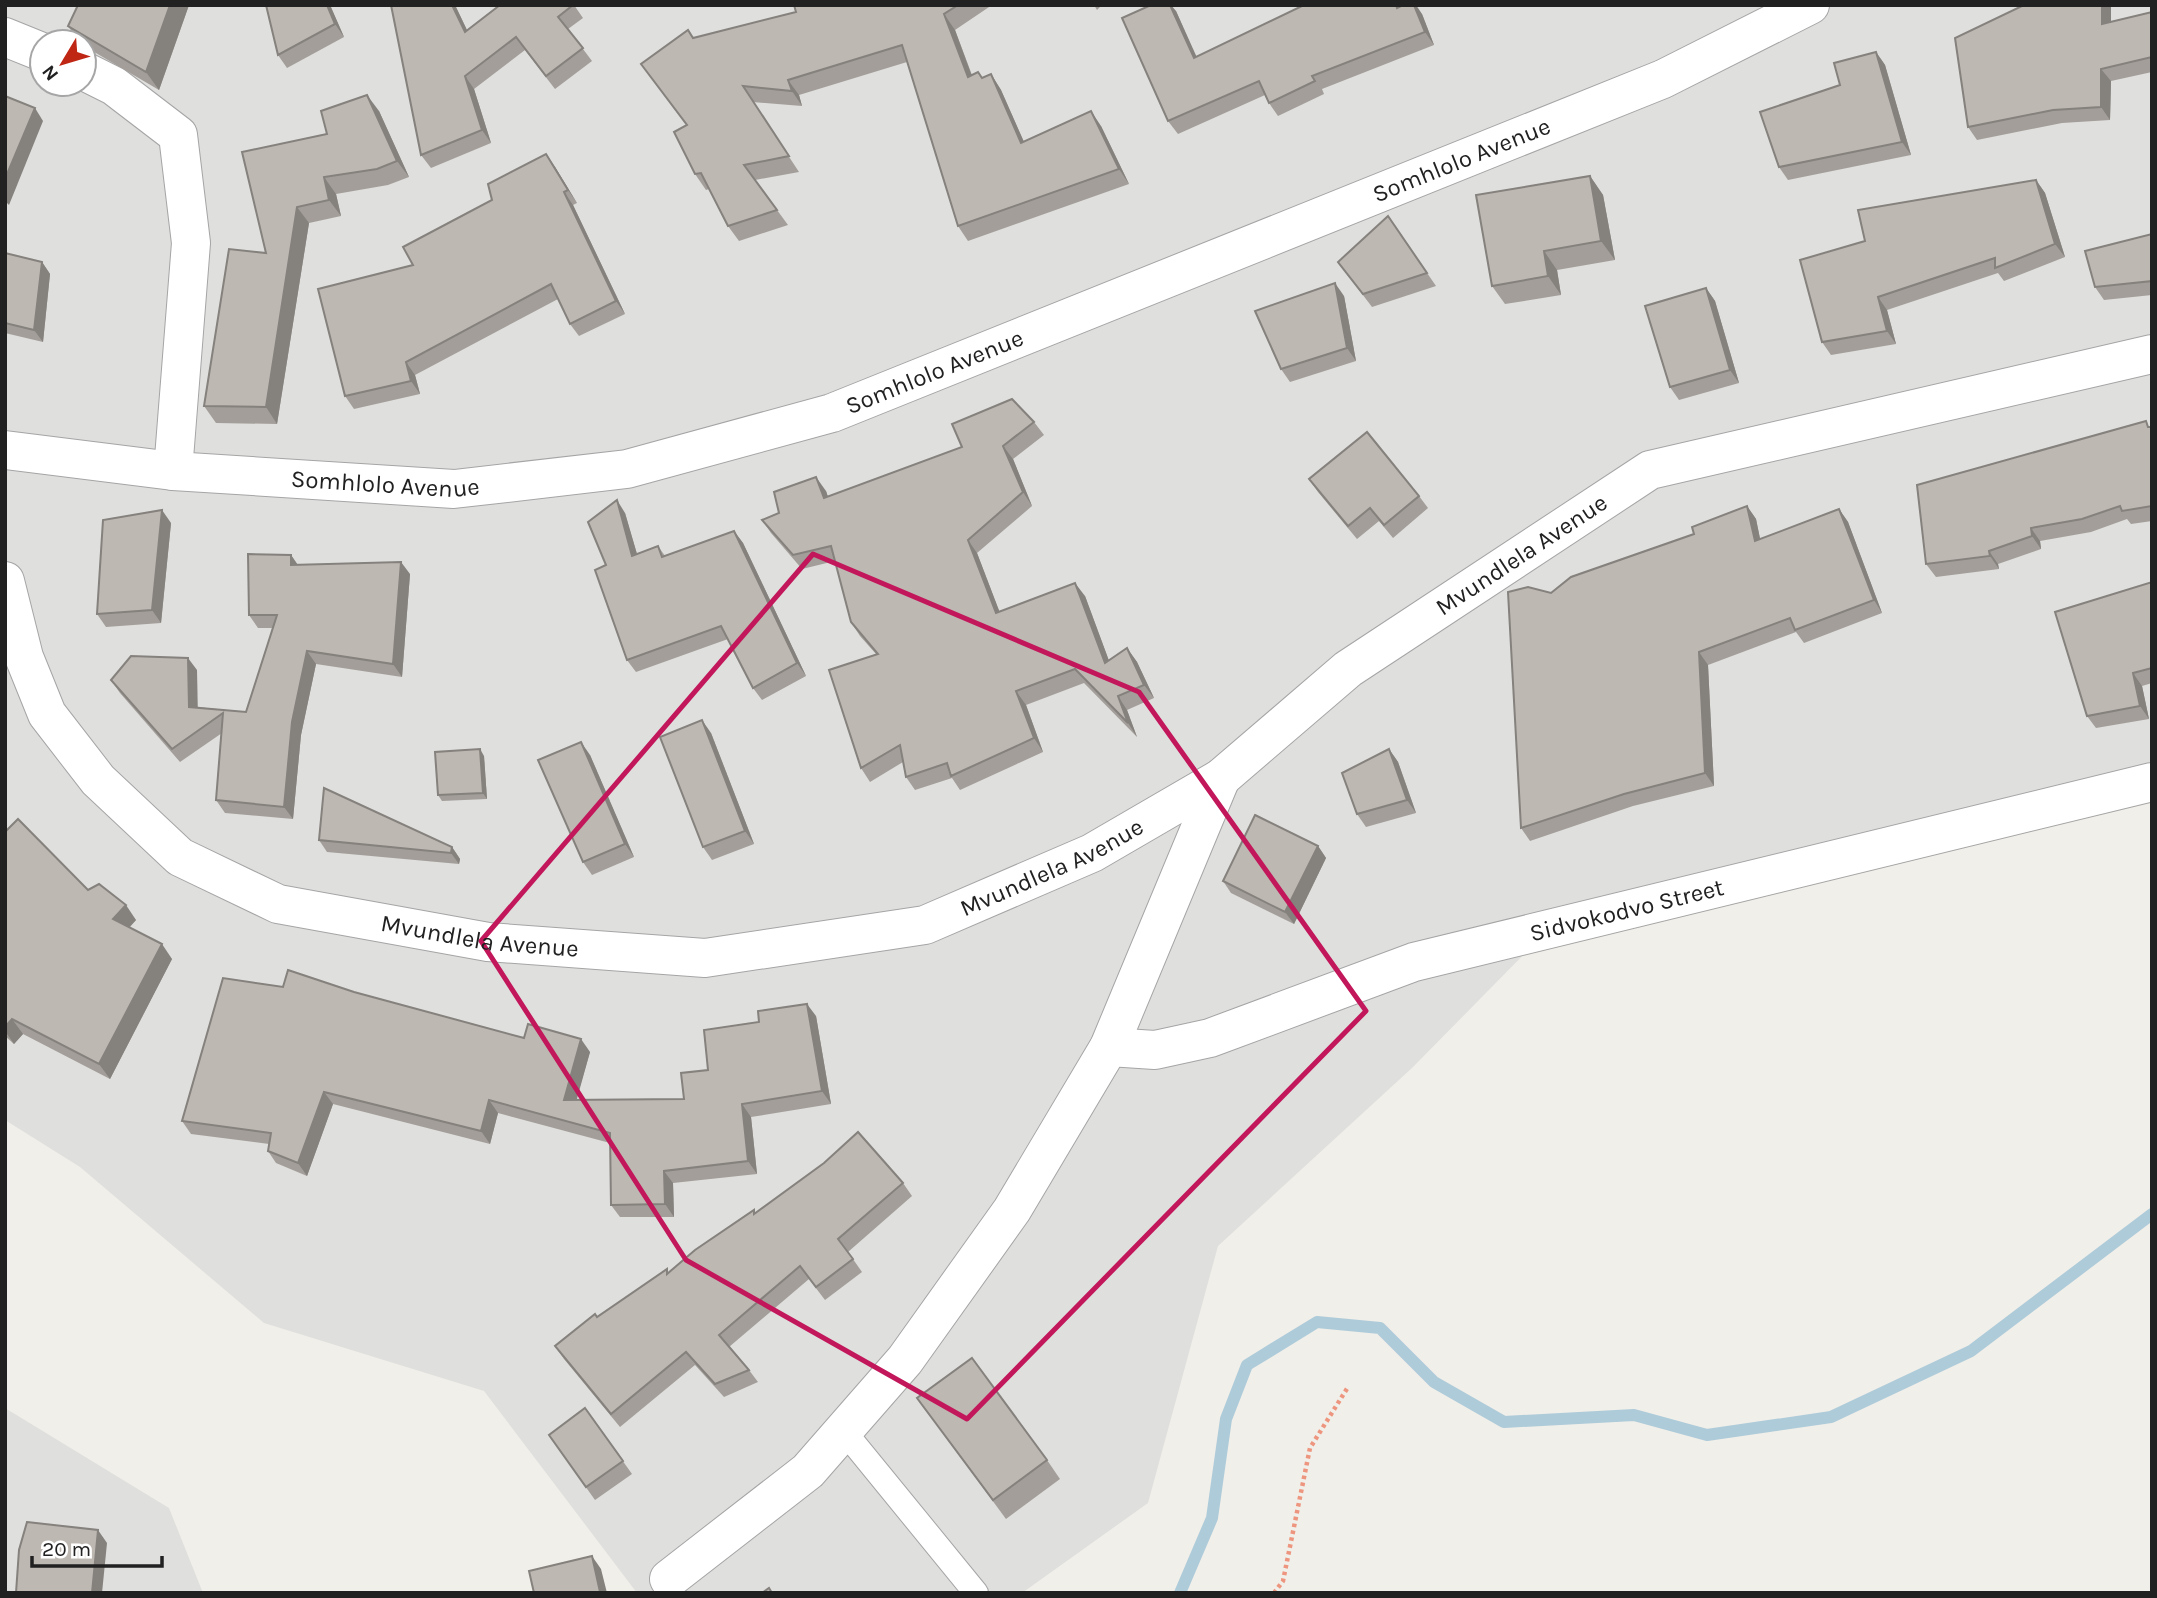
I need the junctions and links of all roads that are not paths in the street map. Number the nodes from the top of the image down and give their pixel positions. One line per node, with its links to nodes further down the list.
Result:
1 (1810, 5): 7 (street, Somhlolo Avenue)
2 (5, 37): 3 (street)
3 (28, 46)
4 (98, 78): 7 (street)
5 (2152, 354): 9 (street, Mvundlela Avenue)
6 (5, 450): 7 (street, Somhlolo Avenue)
7 (173, 471)
8 (5, 581): 9 (street, Mvundlela Avenue)
9 (1221, 778): 11 (street)
10 (2152, 782): 11 (street, Sidvokodvo Street)
11 (1109, 1047): 12 (street)
12 (843, 1430): 13 (street); 14 (lane)
13 (669, 1579)
14 (976, 1593)

